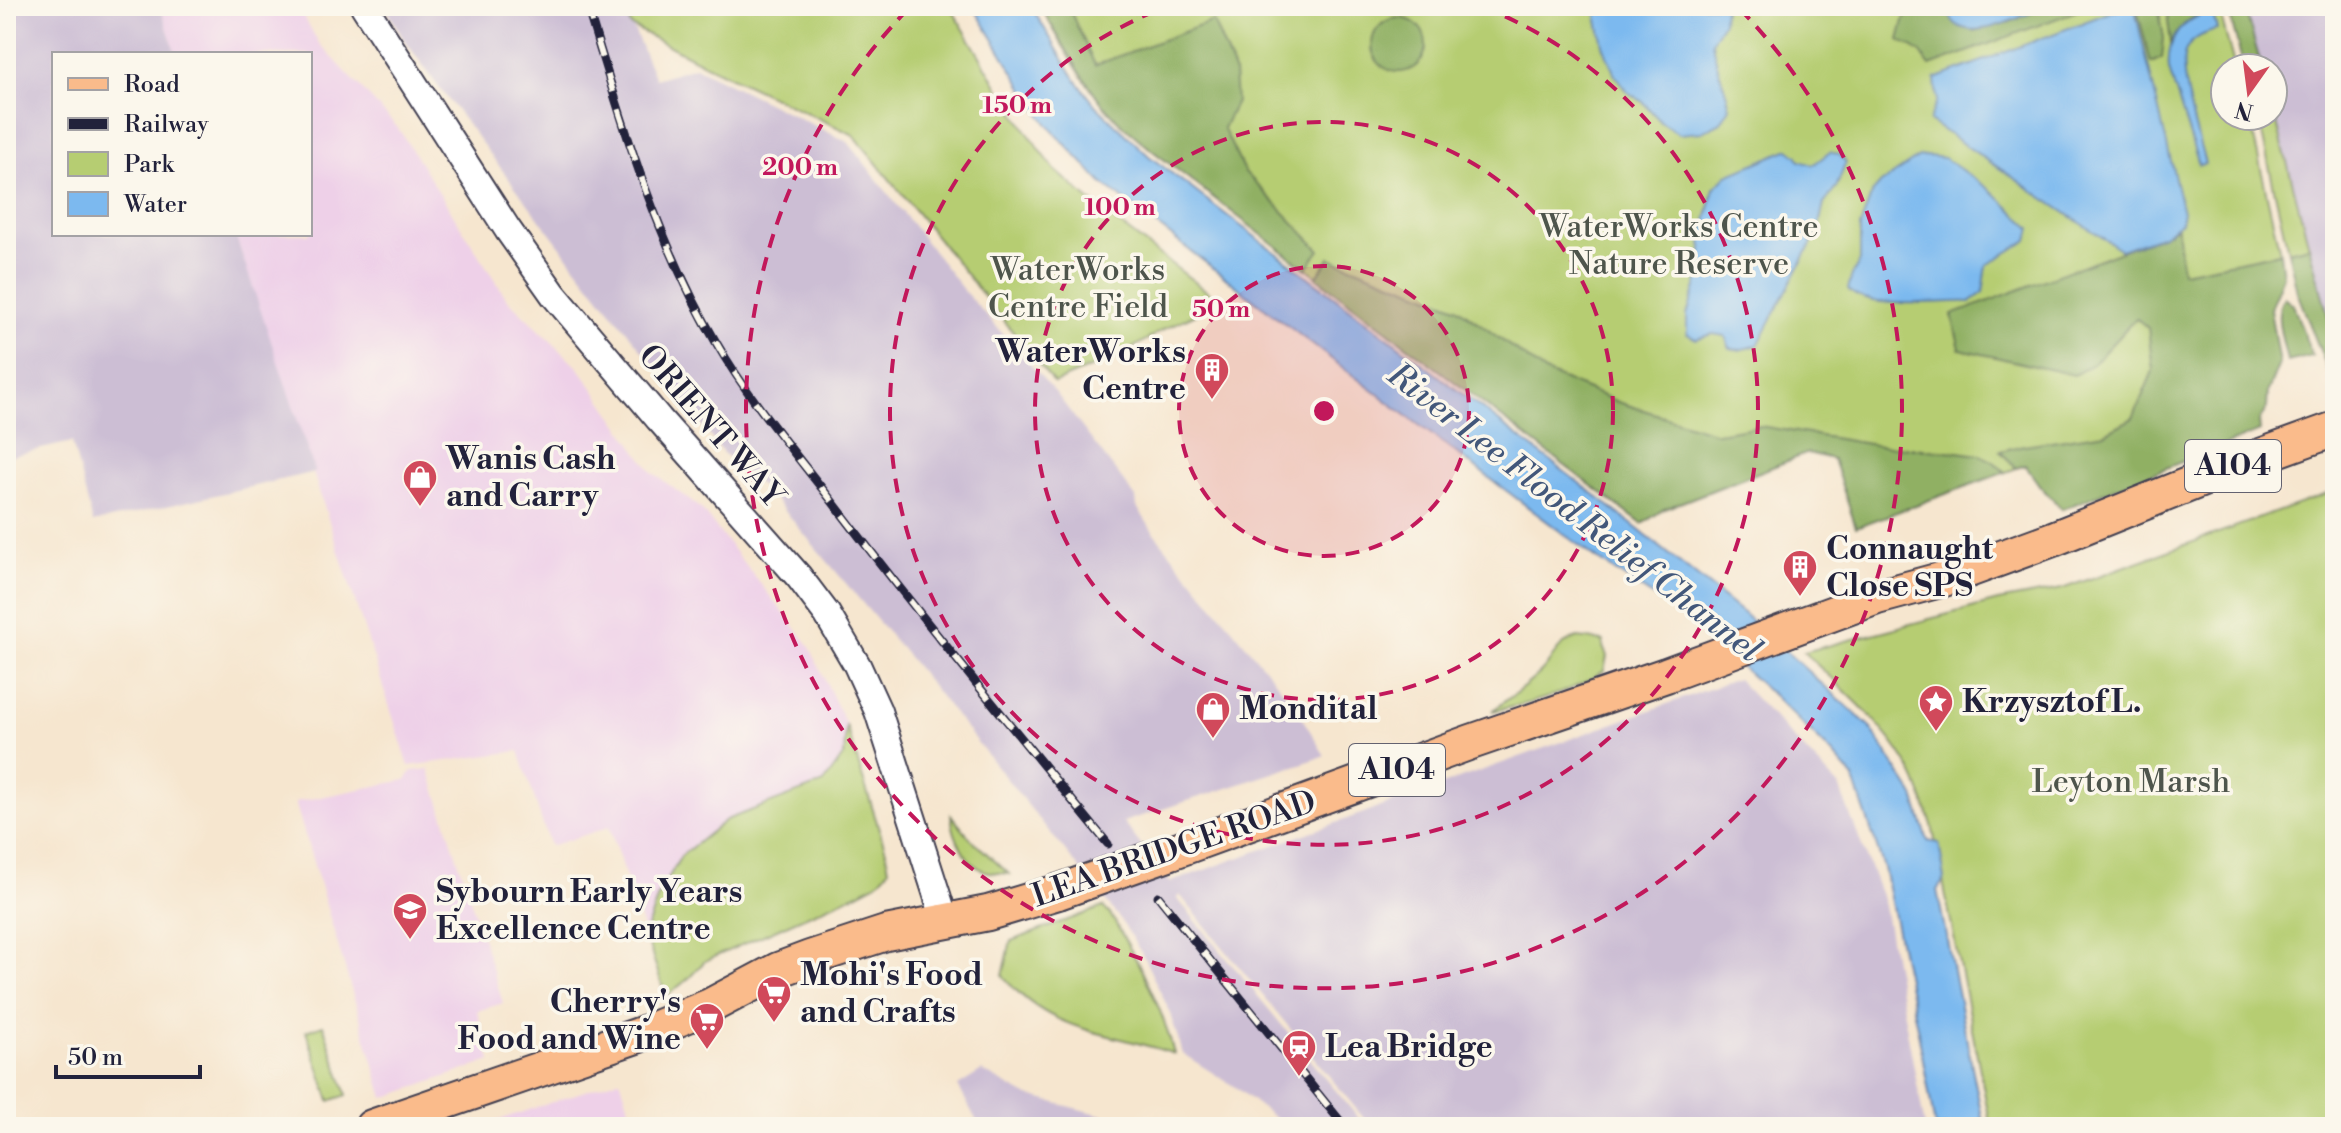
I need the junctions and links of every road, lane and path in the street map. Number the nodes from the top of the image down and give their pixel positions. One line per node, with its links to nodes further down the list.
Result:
1 (364, 6): 3 (street, ORIENT WAY)
2 (2335, 429): 3 (main road, LEA BRIDGE ROAD / A104, bridge)
3 (945, 920): 4 (main road, LEA BRIDGE ROAD / A104)
4 (372, 1127)

